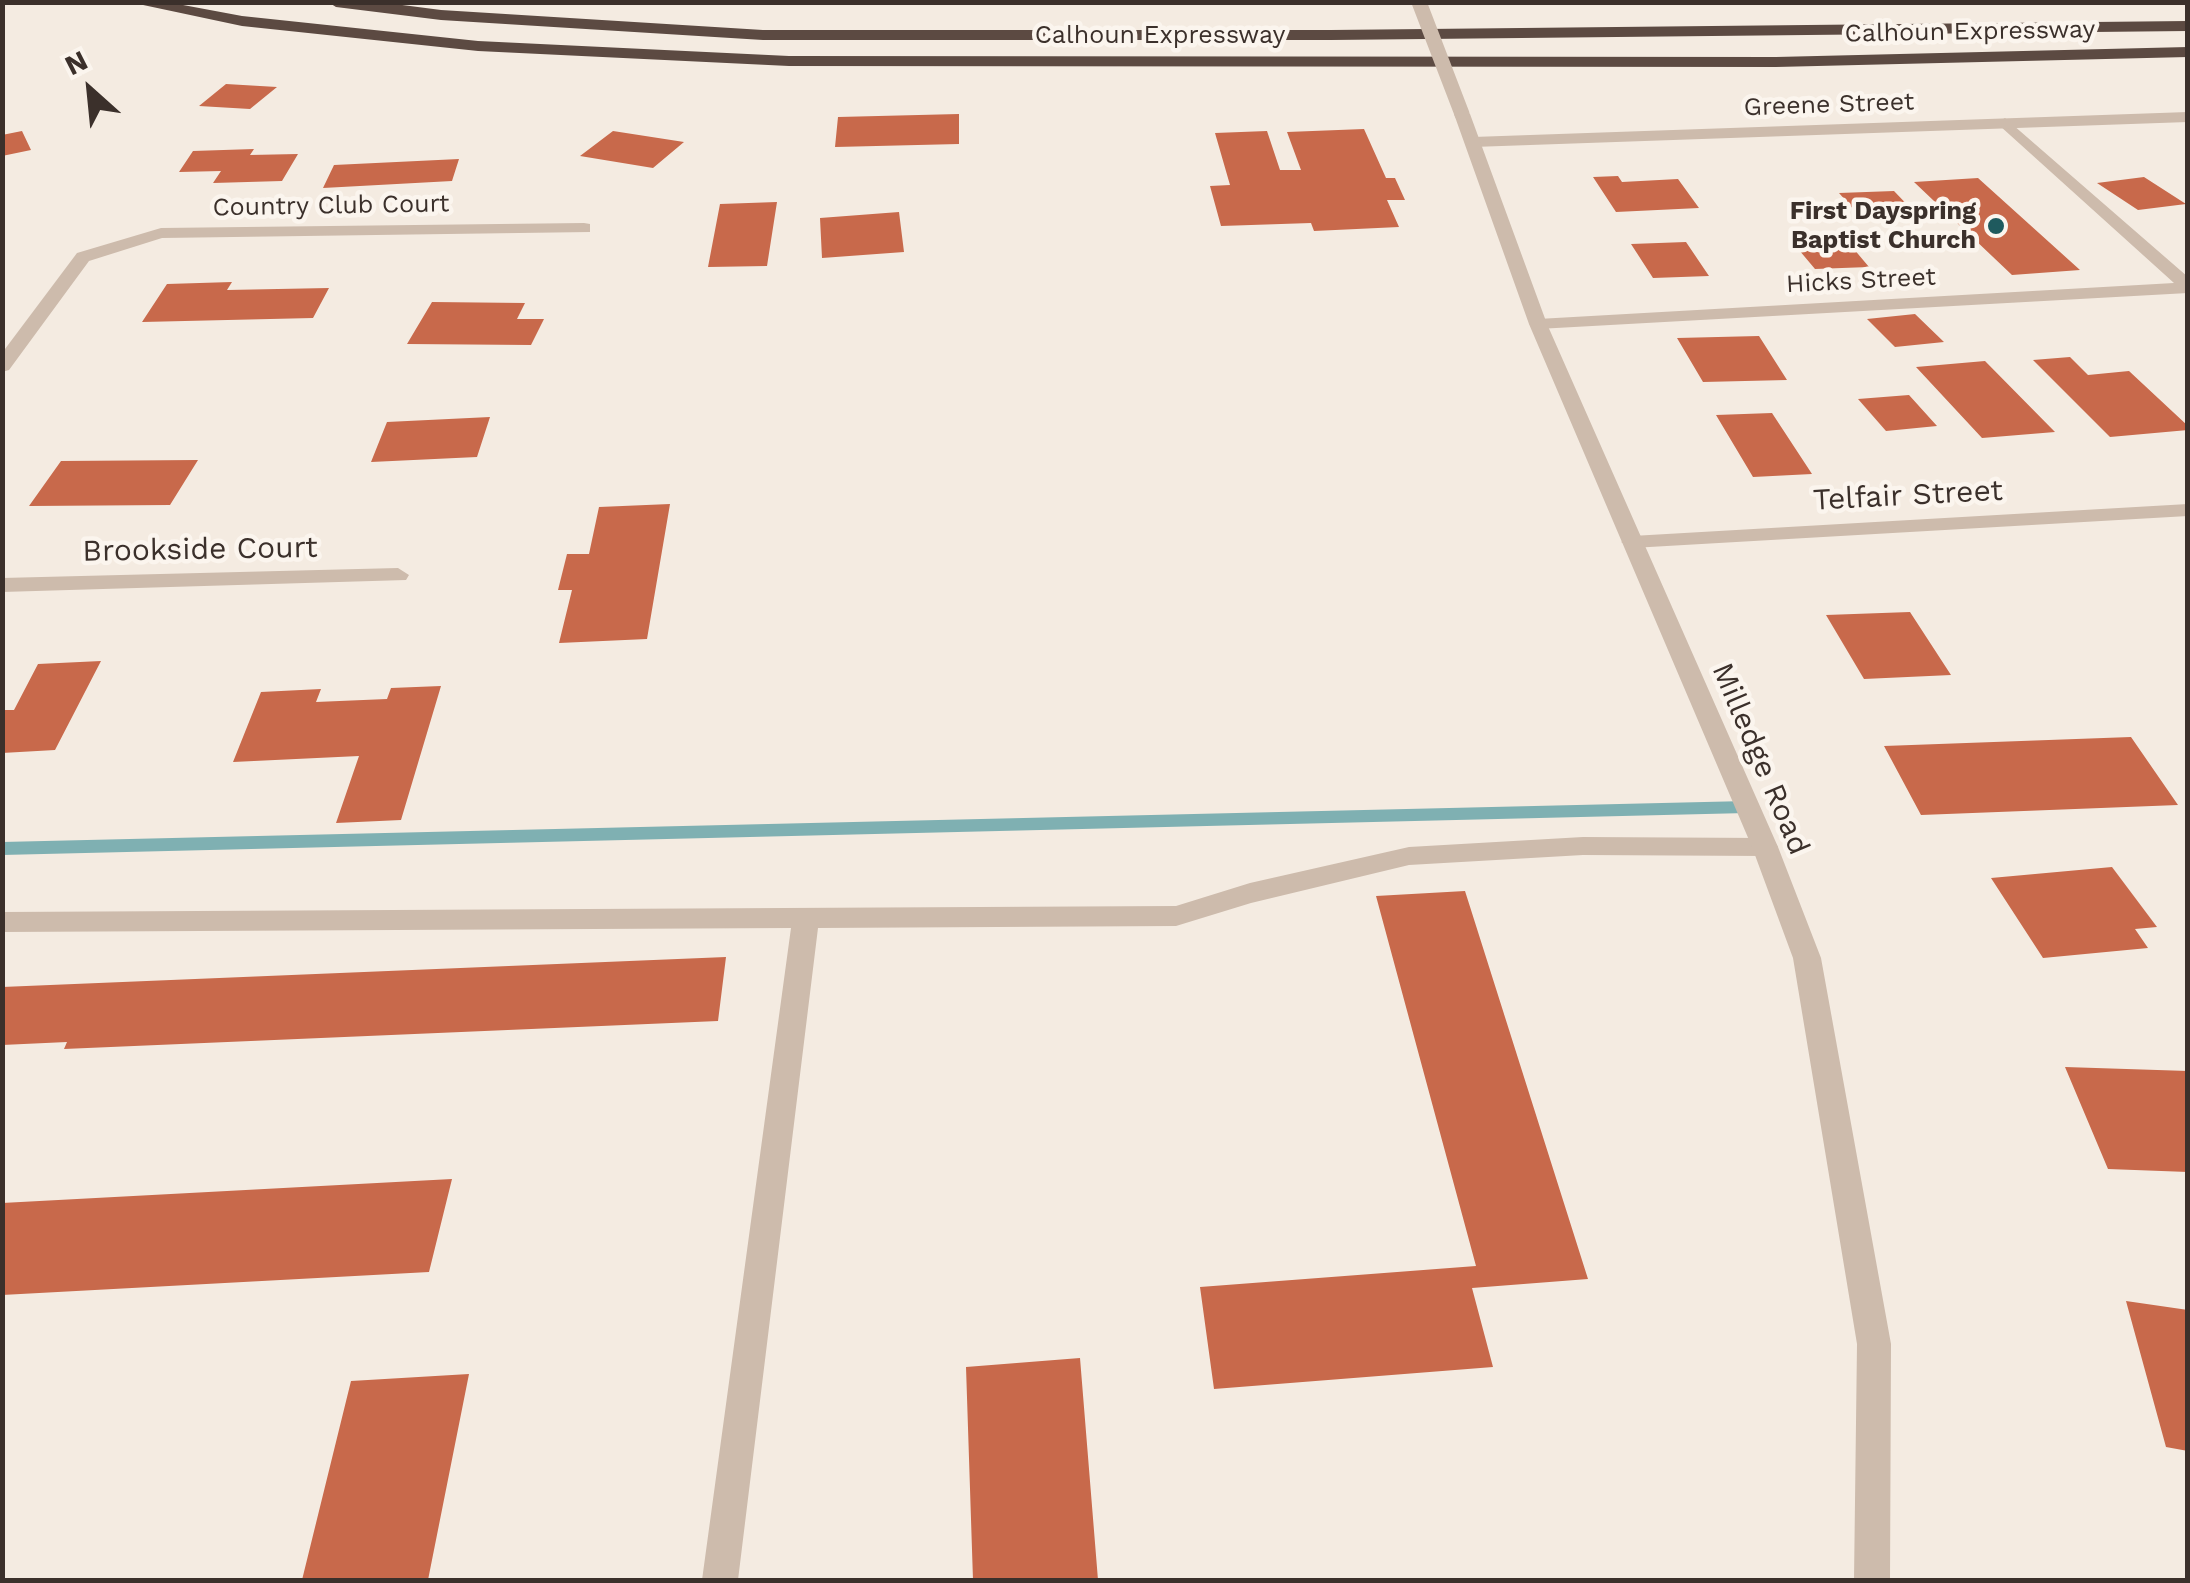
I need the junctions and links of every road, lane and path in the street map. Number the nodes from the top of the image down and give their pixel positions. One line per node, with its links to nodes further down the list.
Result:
1 (137, 2): 5 (highway, Calhoun Expressway)
2 (336, 2): 4 (highway, Calhoun Expressway)
3 (1419, 2): 8 (street, Milledge Road, bridge)
4 (2188, 26)
5 (2188, 52)
6 (2188, 117): 7 (street, Greene Street)
7 (2005, 124): 8 (street, Greene Street); 10 (street)
8 (1473, 142): 11 (street, Milledge Road)
9 (584, 228): 12 (street, Country Club Court)
10 (2188, 287): 11 (street, Hicks Street)
11 (1538, 324): 14 (street, Milledge Road)
12 (2, 366)
13 (2188, 510): 14 (street, Telfair Street)
14 (1632, 542): 17 (street, Milledge Road)
15 (398, 575): 16 (street, Brookside Court)
16 (2, 584)
17 (1765, 847): 18 (street); 21 (street, Milledge Road)
18 (806, 920): 19 (street); 20 (street)
19 (2, 922)
20 (720, 1580)
21 (1872, 1580)

